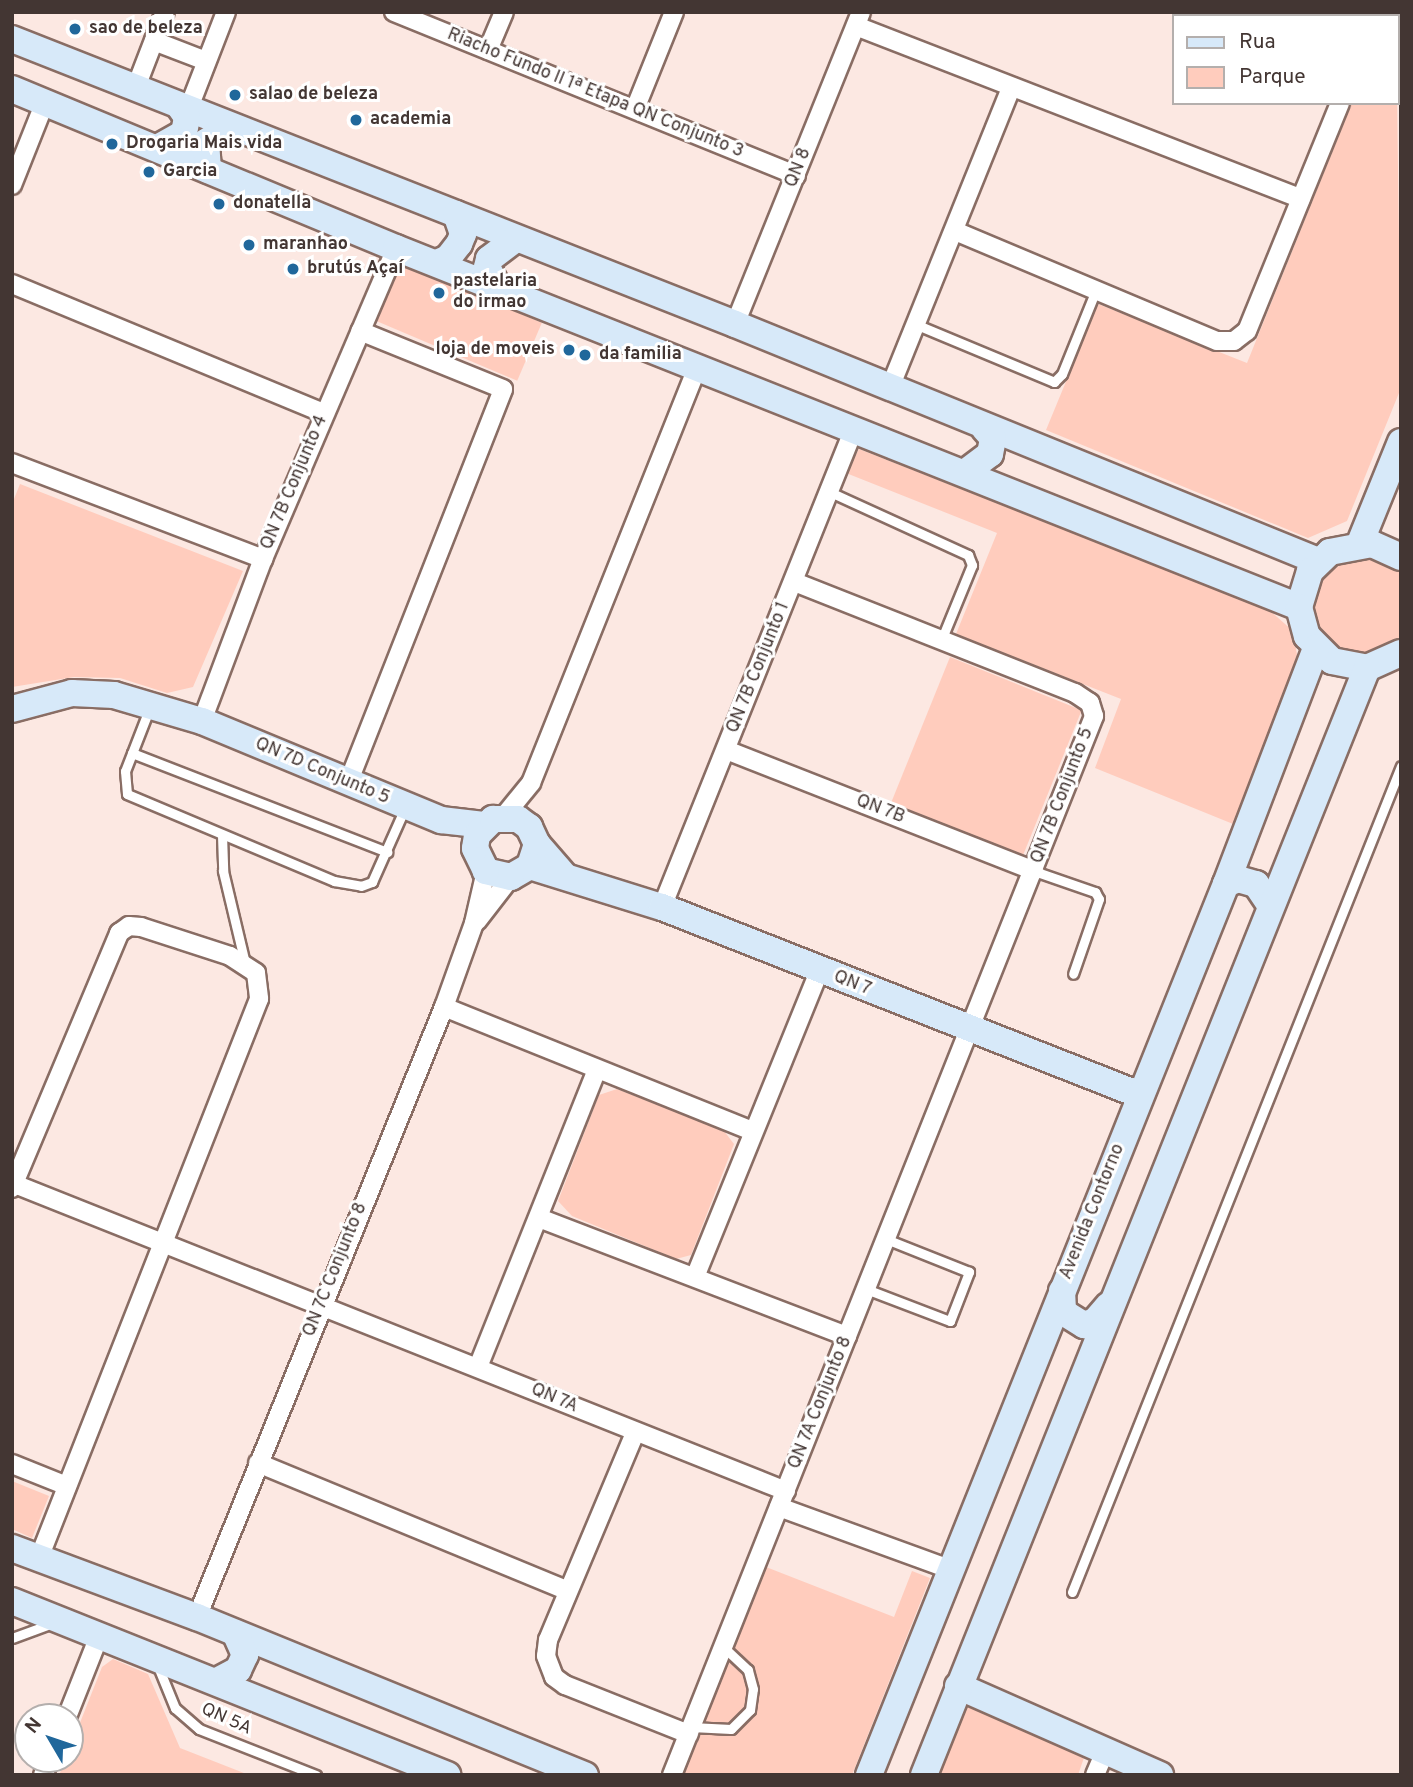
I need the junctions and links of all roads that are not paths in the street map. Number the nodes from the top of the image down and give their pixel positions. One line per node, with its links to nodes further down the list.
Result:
1 (165, 12): 8 (street)
2 (226, 12): 10 (street)
3 (394, 12): 9 (street, Riacho Fundo II 1ª Etapa QN Conjunto 3)
4 (504, 12): 9 (street)
5 (674, 12): 17 (street)
6 (858, 19): 13 (street); 22 (street, QN 8)
7 (12, 38): 11 (main road)
8 (154, 41): 10 (street); 11 (street)
9 (488, 50): 17 (street, Riacho Fundo II 1ª Etapa QN Conjunto 3)
10 (206, 61): 16 (street)
11 (136, 87): 16 (main road)
12 (12, 89): 14 (main road)
13 (1010, 90): 24 (street); 26 (street)
14 (45, 102): 19 (main road); 20 (street)
15 (1339, 105): 24 (street)
16 (184, 109): 18 (main road); 19 (main road)
17 (635, 109): 22 (street, Riacho Fundo II 1ª Etapa QN Conjunto 3)
18 (229, 127): 21 (main road); 25 (main road)
19 (157, 148): 21 (main road)
20 (16, 162): 23 (street)
21 (208, 170): 28 (main road)
22 (796, 175): 33 (street, QN 8)
23 (12, 185)
24 (1301, 199): 32 (street)
25 (456, 214): 27 (main road); 29 (main road)
26 (955, 231): 32 (street); 34 (street)
27 (514, 240): 31 (main road); 33 (main road)
28 (396, 248): 29 (main road); 35 (street, QN 7B Conjunto 4)
29 (437, 263): 31 (main road)
30 (12, 284): 38 (street)
31 (497, 286): 36 (main road)
32 (1096, 290): 34 (lane)
33 (736, 324): 37 (main road)
34 (915, 324): 37 (street)
35 (360, 331): 38 (street, QN 7B Conjunto 4); 61 (street)
36 (697, 367): 39 (main road); 62 (street)
37 (889, 390): 40 (main road)
38 (324, 413): 47 (street, QN 7B Conjunto 4)
39 (854, 429): 43 (main road); 44 (street, QN 7B Conjunto 1)
40 (985, 429): 43 (main road); 48 (main road)
41 (1401, 442): 45 (main road)
42 (12, 463): 47 (street)
43 (967, 472): 50 (main road)
44 (830, 492): 49 (street, QN 7B Conjunto 1); 51 (lane)
45 (1360, 543): 46 (main road); 48 (main road)
46 (1401, 557)
47 (263, 559): 57 (street, QN 7B Conjunto 4)
48 (1318, 561): 50 (main road)
49 (794, 582): 51 (street, QN 7B Conjunto 5); 58 (street, QN 7B Conjunto 1)
50 (1299, 607): 52 (main road)
51 (943, 638): 67 (street, QN 7B Conjunto 5)
52 (1316, 648): 54 (main road); 68 (main road, Avenida Contorno)
53 (1401, 653): 54 (main road)
54 (1367, 667): 69 (main road)
55 (151, 705): 56 (main road, QN 7D Conjunto 5); 57 (main road, QN 7D Conjunto 5); 59 (lane)
56 (12, 709)
57 (202, 721): 61 (main road, QN 7D Conjunto 5)
58 (726, 750): 67 (street, QN 7B); 70 (street, QN 7B Conjunto 1)
59 (132, 753): 64 (lane); 66 (lane)
60 (1401, 766): 100 (lane)
61 (348, 783): 63 (main road, QN 7D Conjunto 5)
62 (531, 783): 65 (street); 65 (street)
63 (405, 807): 65 (main road, QN 7D Conjunto 5); 66 (lane)
64 (222, 835): 66 (lane); 72 (lane)
65 (507, 847): 70 (main road, QN 7); 71 (street, QN 7C Conjunto 8); 71 (street, QN 7C Conjunto 8)
66 (387, 852)
67 (1034, 871): 74 (lane); 76 (street, QN 7B Conjunto 5)
68 (1226, 884): 69 (main road); 78 (main road, Avenida Contorno)
69 (1270, 905): 87 (main road)
70 (662, 907): 73 (main road, QN 7)
71 (474, 923): 75 (street, QN 7C Conjunto 8)
72 (245, 963): 80 (street); 83 (street)
73 (819, 971): 76 (main road, QN 7); 79 (street)
74 (1073, 974)
75 (444, 1007): 77 (street); 88 (street, QN 7C Conjunto 8)
76 (970, 1031): 78 (main road, QN 7); 82 (street, QN 7A Conjunto 8)
77 (597, 1070): 79 (street); 81 (street)
78 (1140, 1095): 86 (main road, Avenida Contorno)
79 (752, 1131): 84 (street)
80 (13, 1185): 83 (street, QN 7A)
81 (539, 1218): 84 (street); 90 (street)
82 (886, 1239): 85 (street, QN 7A Conjunto 8); 85 (lane)
83 (163, 1241): 88 (street, QN 7A); 94 (street)
84 (695, 1277): 89 (street)
85 (866, 1289): 89 (street, QN 7A Conjunto 8)
86 (1062, 1291): 87 (main road); 98 (main road, Avenida Contorno)
87 (1111, 1303): 110 (main road)
88 (322, 1306): 90 (street, QN 7A); 92 (street, QN 7C Conjunto 8)
89 (847, 1336): 95 (street, QN 7A Conjunto 8)
90 (478, 1367): 91 (street, QN 7A)
91 (635, 1433): 95 (street, QN 7A); 99 (street)
92 (258, 1463): 99 (street); 102 (street, QN 7C Conjunto 8)
93 (12, 1464): 94 (street)
94 (67, 1486): 97 (street)
95 (782, 1499): 98 (street, QN 7A); 107 (street, QN 7A Conjunto 8)
96 (12, 1548): 97 (main road)
97 (39, 1558): 102 (main road)
98 (952, 1570): 118 (main road, Avenida Contorno)
99 (568, 1591): 112 (street)
100 (1072, 1592)
101 (12, 1601): 103 (main road)
102 (197, 1617): 104 (main road)
103 (61, 1620): 105 (main road); 106 (lane)
104 (235, 1633): 109 (main road); 116 (main road)
105 (99, 1636): 108 (main road); 111 (street)
106 (12, 1638)
107 (723, 1647): 112 (street, QN 7A Conjunto 8); 112 (lane)
108 (155, 1659): 109 (main road); 114 (lane, QN 5A)
109 (217, 1681): 115 (main road)
110 (958, 1686): 113 (main road); 119 (main road)
111 (73, 1703)
112 (690, 1730): 117 (street, QN 7A Conjunto 8)
113 (1100, 1763): 120 (main road)
114 (316, 1775)
115 (448, 1775)
116 (585, 1775)
117 (672, 1775)
118 (869, 1775)
119 (924, 1775)
120 (1160, 1775)

